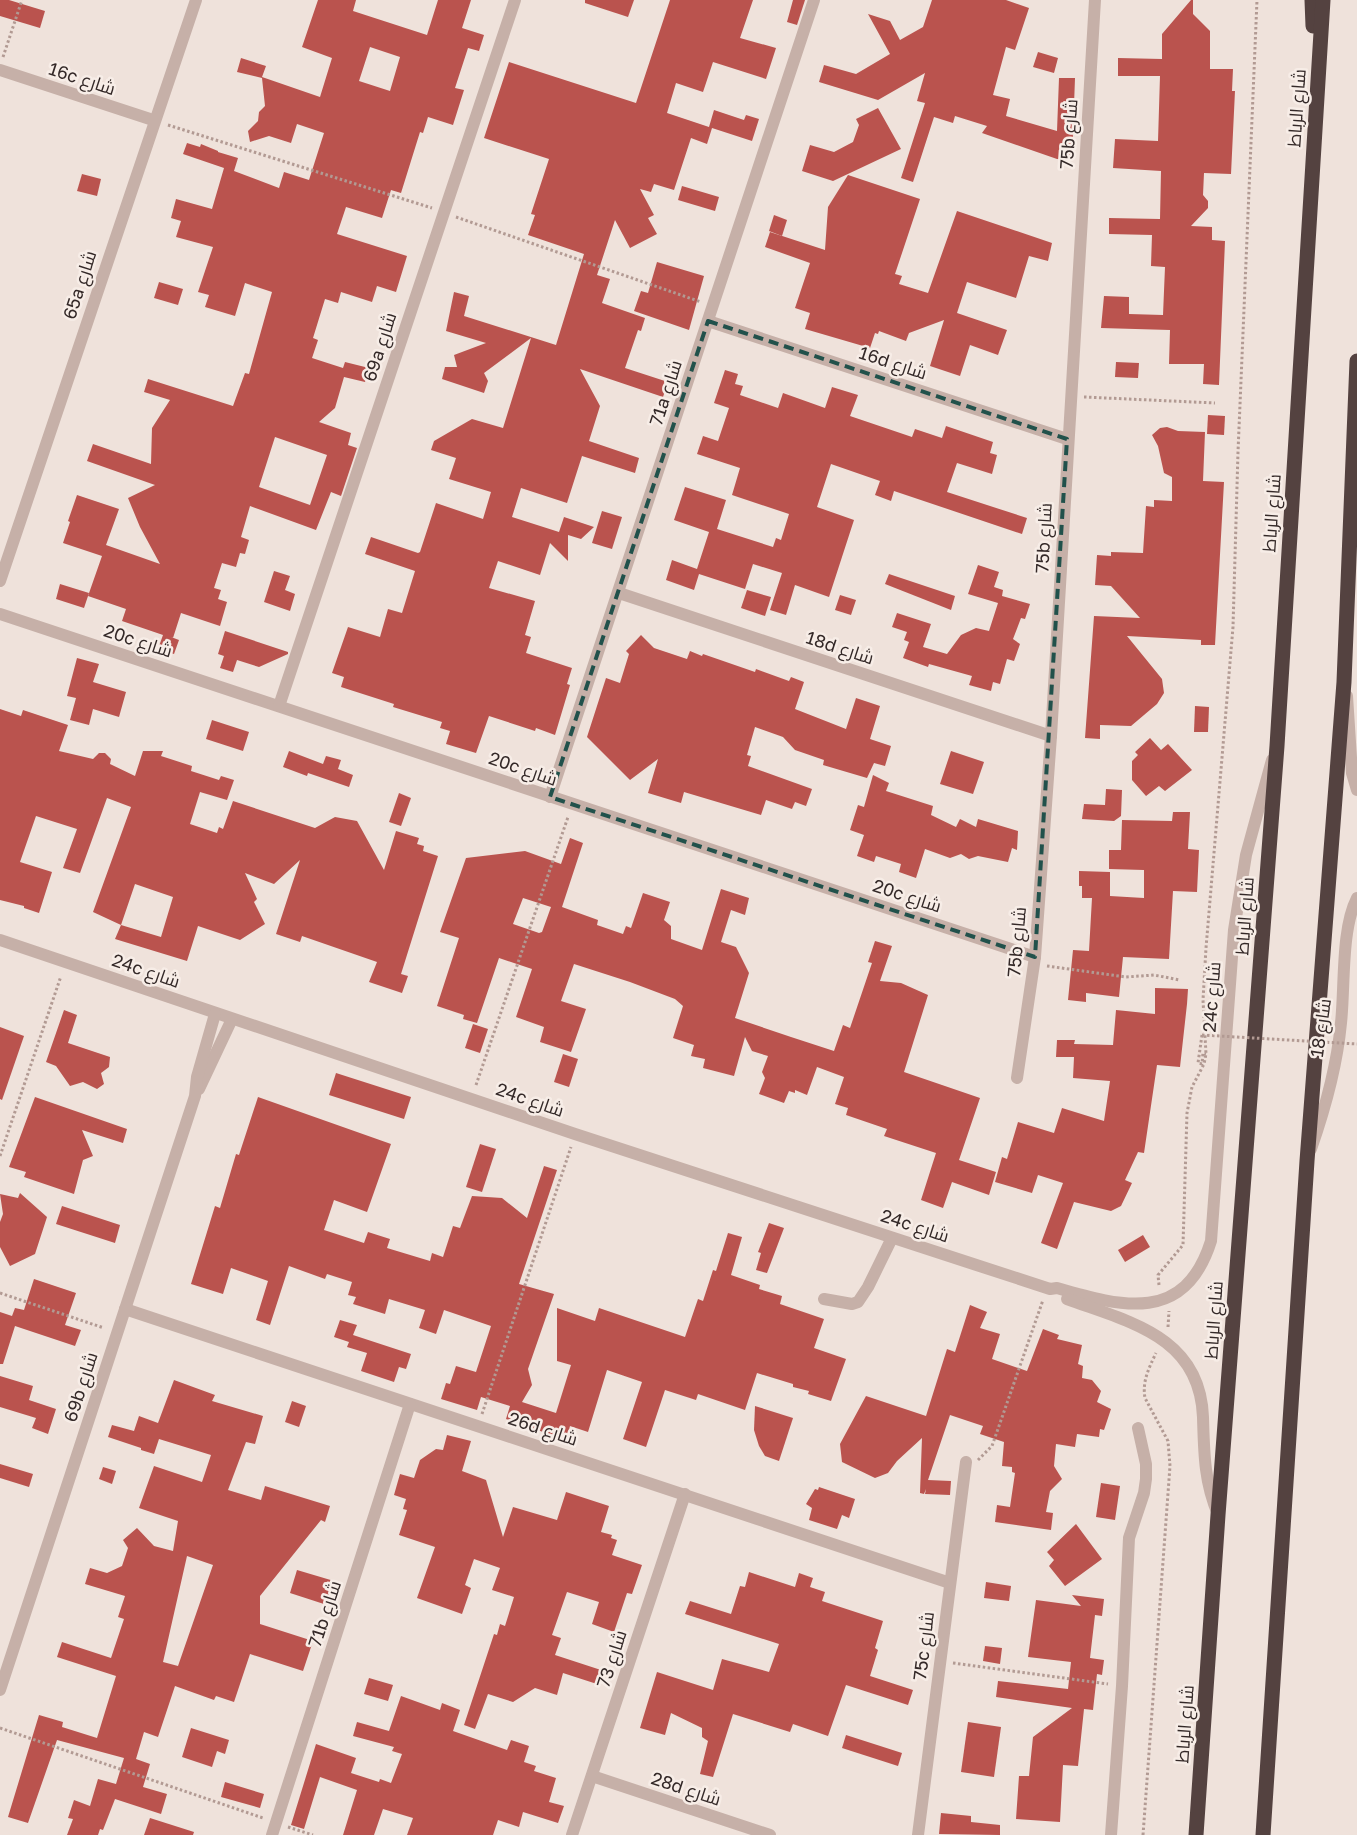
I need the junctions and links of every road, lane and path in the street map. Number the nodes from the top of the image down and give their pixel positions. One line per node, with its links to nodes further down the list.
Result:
1 (22, 0): 9 (path)
2 (196, 0): 12 (street, 65a شارع)
3 (515, 0): 22 (street, 69a شارع)
4 (814, 0): 13 (street, 71a شارع)
5 (1095, 0): 15 (street, 75b شارع)
6 (1257, 0): 36 (path)
7 (1312, 0): 11 (highway)
8 (1323, 0): 11 (highway, شارع الرباط)
9 (0, 64)
10 (0, 70): 12 (street, 16c شارع)
11 (1317, 95): 24 (highway, شارع الرباط)
12 (153, 120): 18 (street, 65a شارع)
13 (708, 321): 17 (street, 16d شارع); 19 (street, 71a شارع)
14 (1357, 361): 21 (highway)
15 (1070, 396): 16 (path); 17 (street, 75b شارع)
16 (1215, 403)
17 (1067, 439): 23 (street, 75b شارع)
18 (0, 581)
19 (619, 593): 23 (street, 18d شارع); 26 (street, 71a شارع)
20 (0, 614): 22 (street, 20c شارع)
21 (1344, 682): 25 (street); 42 (highway)
22 (279, 706): 26 (street, 20c شارع)
23 (1050, 736): 30 (street, 75b شارع)
24 (1277, 746): 46 (street, 24c شارع); 56 (highway, شارع الرباط)
25 (1357, 790)
26 (550, 797): 27 (street, 20c شارع)
27 (572, 804): 30 (street, 20c شارع); 39 (path)
28 (1357, 898): 42 (street, شارع 18)
29 (0, 940): 31 (street, 24c شارع)
30 (1034, 960): 32 (path); 37 (street, 75b شارع)
31 (66, 961): 33 (street, 24c شارع); 41 (path)
32 (1180, 980)
33 (215, 1014): 34 (street, 24c شارع); 38 (street, 69b شارع)
34 (232, 1019): 38 (street, 69b شارع); 39 (street, 24c شارع)
35 (1357, 1044): 36 (path, bridge)
36 (1206, 1054): 46 (path)
37 (1017, 1078)
38 (195, 1096): 48 (street, 69b شارع)
39 (472, 1098): 40 (street, 24c شارع)
40 (576, 1134): 43 (street, 24c شارع); 52 (path)
41 (0, 1156)
42 (1307, 1161): 72 (highway)
43 (892, 1238): 44 (street, 24c شارع); 47 (street)
44 (1049, 1289): 46 (street, 24c شارع); 50 (street, 24c شارع); 54 (path)
45 (0, 1293): 49 (path)
46 (1168, 1297): 50 (path)
47 (824, 1299)
48 (125, 1309): 49 (street, 69b شارع); 51 (street, 26d شارع)
49 (117, 1332): 59 (street, 69b شارع)
50 (1163, 1340): 56 (street, 24c شارع); 70 (path)
51 (410, 1404): 52 (street, 26d شارع); 64 (street, 71b شارع)
52 (478, 1427): 55 (street, 26d شارع)
53 (1138, 1428): 60 (street)
54 (966, 1465): 57 (street, 75c شارع)
55 (685, 1494): 57 (street, 26d شارع); 63 (street, شارع 73)
56 (1218, 1515): 71 (highway, شارع الرباط)
57 (950, 1583): 58 (street, 75c شارع)
58 (940, 1661): 60 (path); 68 (street, 75c شارع)
59 (3, 1670): 61 (street, 69b شارع)
60 (1122, 1686): 69 (street)
61 (0, 1690)
62 (0, 1728): 64 (path)
63 (592, 1776): 66 (street, شارع 73); 67 (street, 28d شارع)
64 (274, 1829): 65 (path)
65 (313, 1835)
66 (572, 1835)
67 (770, 1835)
68 (918, 1835)
69 (1111, 1835)
70 (1142, 1835)
71 (1196, 1835)
72 (1263, 1835)

